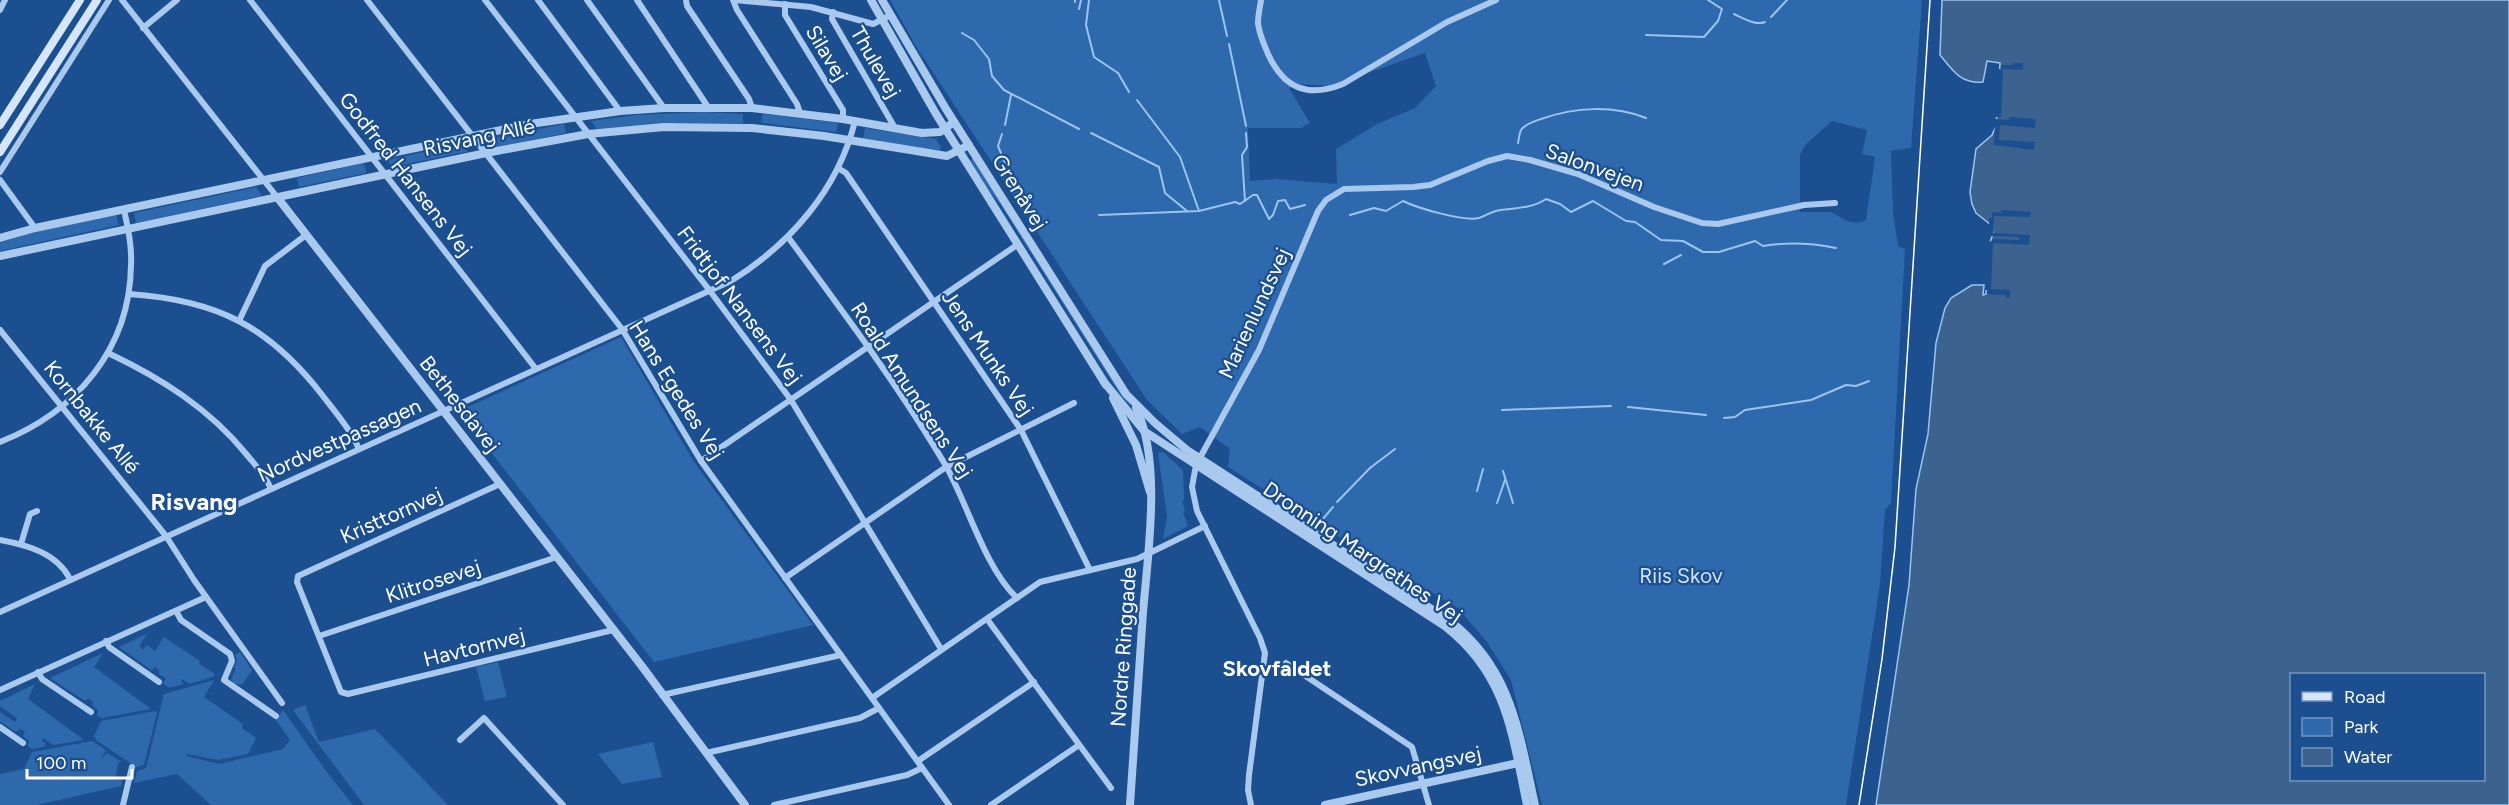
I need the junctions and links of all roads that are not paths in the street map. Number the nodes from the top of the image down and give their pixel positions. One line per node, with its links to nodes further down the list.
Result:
1 (5, 0): 22 (street)
2 (80, 0): 36 (main road)
3 (97, 0): 44 (main road)
4 (109, 0): 48 (street)
5 (122, 0): 26 (street, Bethesdavej)
6 (177, 0): 26 (street)
7 (250, 0): 46 (street, Godfred Hansens Vej)
8 (367, 0): 40 (street, Hans Egedes Vej)
9 (485, 0): 32 (street, Fridtjof Nansens Vej)
10 (538, 0): 30 (street)
11 (587, 0): 28 (street)
12 (637, 0): 27 (street)
13 (686, 0): 29 (street)
14 (736, 0): 20 (street); 31 (street)
15 (813, 0): 21 (street)
16 (871, 0): 25 (street, Grenåvej)
17 (882, 0): 24 (street, Grenåvej)
18 (1261, 0): 19 (street)
19 (1496, 0)
20 (785, 4): 21 (street); 33 (street, Silavej)
21 (811, 7): 23 (street)
22 (0, 10)
23 (833, 12): 25 (street); 37 (street, Thulevej)
24 (891, 15): 25 (street); 35 (street, Grenåvej)
25 (882, 20): 38 (street, Grenåvej)
26 (143, 28): 51 (street, Bethesdavej)
27 (708, 107): 28 (street, Risvang Allé); 29 (street, Risvang Allé)
28 (664, 108): 30 (street, Risvang Allé)
29 (752, 108): 31 (street, Risvang Allé)
30 (620, 111): 32 (street, Risvang Allé)
31 (800, 113): 33 (street, Risvang Allé)
32 (574, 116): 39 (street, Fridtjof Nansens Vej); 40 (street, Risvang Allé)
33 (843, 119): 34 (street, Risvang Allé)
34 (855, 121): 37 (street, Risvang Allé); 41 (street, Nordvestpassagen)
35 (954, 122): 38 (street); 42 (street, Grenåvej)
36 (0, 125)
37 (895, 128): 38 (street, Risvang Allé)
38 (945, 129): 43 (street, Grenåvej)
39 (588, 134): 41 (street, Risvang Allé); 45 (street, Risvang Allé); 63 (street, Fridtjof Nansens Vej)
40 (472, 136): 45 (street, Hans Egedes Vej); 46 (street, Risvang Allé)
41 (850, 141): 43 (street, Risvang Allé); 47 (street, Nordvestpassagen)
42 (969, 145): 43 (street, Risvang Allé); 74 (street, Grenåvej)
43 (958, 151): 61 (street, Grenåvej)
44 (0, 152)
45 (486, 153): 49 (street, Risvang Allé); 67 (street, Hans Egedes Vej)
46 (372, 158): 49 (street, Godfred Hansens Vej); 51 (street, Risvang Allé)
47 (838, 168): 59 (street, Nordvestpassagen); 65 (street, Jens Munks Vej)
48 (0, 172)
49 (385, 175): 53 (street, Risvang Allé); 71 (street, Godfred Hansens Vej)
50 (0, 180): 56 (street)
51 (263, 180): 53 (street, Bethesdavej); 55 (street, Risvang Allé)
52 (1344, 189): 54 (street, Salonvejen); 85 (street, Marienlundsvej)
53 (278, 197): 57 (street, Risvang Allé); 58 (street, Bethesdavej)
54 (1835, 203)
55 (124, 210): 56 (street, Risvang Allé); 57 (street)
56 (36, 228): 60 (street, Risvang Allé)
57 (128, 229): 62 (street, Risvang Allé); 64 (street)
58 (306, 235): 66 (street); 77 (street, Bethesdavej)
59 (788, 237): 63 (street, Nordvestpassagen); 69 (street, Roald Amundsens Vej)
60 (0, 238)
61 (1017, 245): 65 (street); 72 (street, Grenåvej)
62 (0, 256)
63 (710, 291): 67 (street, Nordvestpassagen); 73 (street, Fridtjof Nansens Vej)
64 (129, 294): 66 (street); 70 (street)
65 (934, 302): 69 (street); 78 (street, Jens Munks Vej)
66 (239, 321): 83 (street)
67 (622, 329): 71 (street, Nordvestpassagen); 84 (street, Hans Egedes Vej)
68 (0, 330): 76 (street, Kornbakke Allé)
69 (868, 346): 73 (street); 86 (street, Roald Amundsens Vej)
70 (108, 353): 76 (street); 88 (street)
71 (536, 369): 77 (street, Nordvestpassagen)
72 (1104, 382): 79 (street, Dronning Margrethes Vej); 89 (street, Nordre Ringgade)
73 (791, 400): 84 (street); 91 (street, Fridtjof Nansens Vej)
74 (1132, 401): 79 (street, Nordre Ringgade); 85 (street, Dronning Margrethes Vej)
75 (1074, 403): 78 (street)
76 (63, 407): 81 (street); 93 (street, Kornbakke Allé)
77 (443, 412): 83 (street, Nordvestpassagen); 87 (street, Bethesdavej)
78 (1021, 430): 86 (street); 98 (street, Jens Munks Vej)
79 (1144, 431): 80 (street, Dronning Margrethes Vej); 82 (street, Nordre Ringgade)
80 (1157, 438): 82 (street); 85 (street, Dronning Margrethes Vej)
81 (0, 442)
82 (1147, 446): 89 (street, Nordre Ringgade)
83 (359, 449): 88 (street, Nordvestpassagen)
84 (701, 461): 99 (street, Hans Egedes Vej)
85 (1198, 462): 92 (street); 128 (street, Dronning Margrethes Vej); 144 (street, Dronning Margrethes Vej)
86 (946, 468): 91 (street); 102 (street, Roald Amundsens Vej)
87 (500, 484): 97 (street, Bethesdavej); 107 (street, Kristtornvej)
88 (271, 489): 93 (street, Nordvestpassagen)
89 (1150, 492): 96 (street, Nordre Ringgade)
90 (38, 511): 95 (street)
91 (864, 523): 99 (street); 109 (street, Fridtjof Nansens Vej)
92 (1205, 526): 96 (street); 140 (street)
93 (166, 536): 100 (street, Nordvestpassagen); 101 (street, Kornbakke Allé)
94 (0, 540): 95 (street)
95 (21, 544): 100 (street)
96 (1148, 555): 98 (street); 139 (street, Nordre Ringgade)
97 (557, 557): 106 (street, Bethesdavej); 107 (street, Klitrosevej)
98 (1090, 570): 102 (street)
99 (785, 578): 110 (street, Hans Egedes Vej)
100 (70, 579): 104 (street, Nordvestpassagen)
101 (206, 597): 103 (street); 118 (street, Kornbakke Allé)
102 (1017, 598): 105 (street)
103 (176, 611): 108 (street); 121 (street)
104 (0, 612)
105 (987, 619): 109 (street); 114 (street)
106 (613, 630): 107 (street, Havtornvej); 116 (street, Bethesdavej)
107 (319, 636)
108 (106, 641): 112 (street); 113 (street)
109 (942, 650): 117 (street)
110 (841, 655): 116 (street); 117 (street, Hans Egedes Vej)
111 (1286, 663): 131 (street)
112 (38, 672): 115 (street); 120 (street)
113 (159, 682)
114 (1034, 682): 125 (street); 127 (street)
115 (0, 690)
116 (662, 695): 126 (street, Bethesdavej)
117 (872, 698): 119 (street, Hans Egedes Vej)
118 (282, 703)
119 (879, 708): 126 (street); 127 (street, Hans Egedes Vej)
120 (91, 712)
121 (276, 716)
122 (0, 727): 124 (street)
123 (460, 740): 134 (street)
124 (23, 743)
125 (1079, 745): 132 (street); 138 (street)
126 (706, 753): 135 (street, Bethesdavej)
127 (918, 761): 130 (street, Hans Egedes Vej)
128 (1518, 763): 131 (street, Skovvangsvej); 143 (street, Dronning Margrethes Vej)
129 (132, 767): 133 (street)
130 (922, 768): 136 (street); 137 (street, Hans Egedes Vej)
131 (1423, 783): 141 (street, Skovvangsvej); 142 (street)
132 (1111, 788)
133 (123, 805)
134 (563, 805)
135 (745, 805)
136 (774, 805)
137 (946, 805)
138 (991, 805)
139 (1130, 805)
140 (1251, 805)
141 (1325, 805)
142 (1429, 805)
143 (1527, 805)
144 (1535, 805)

